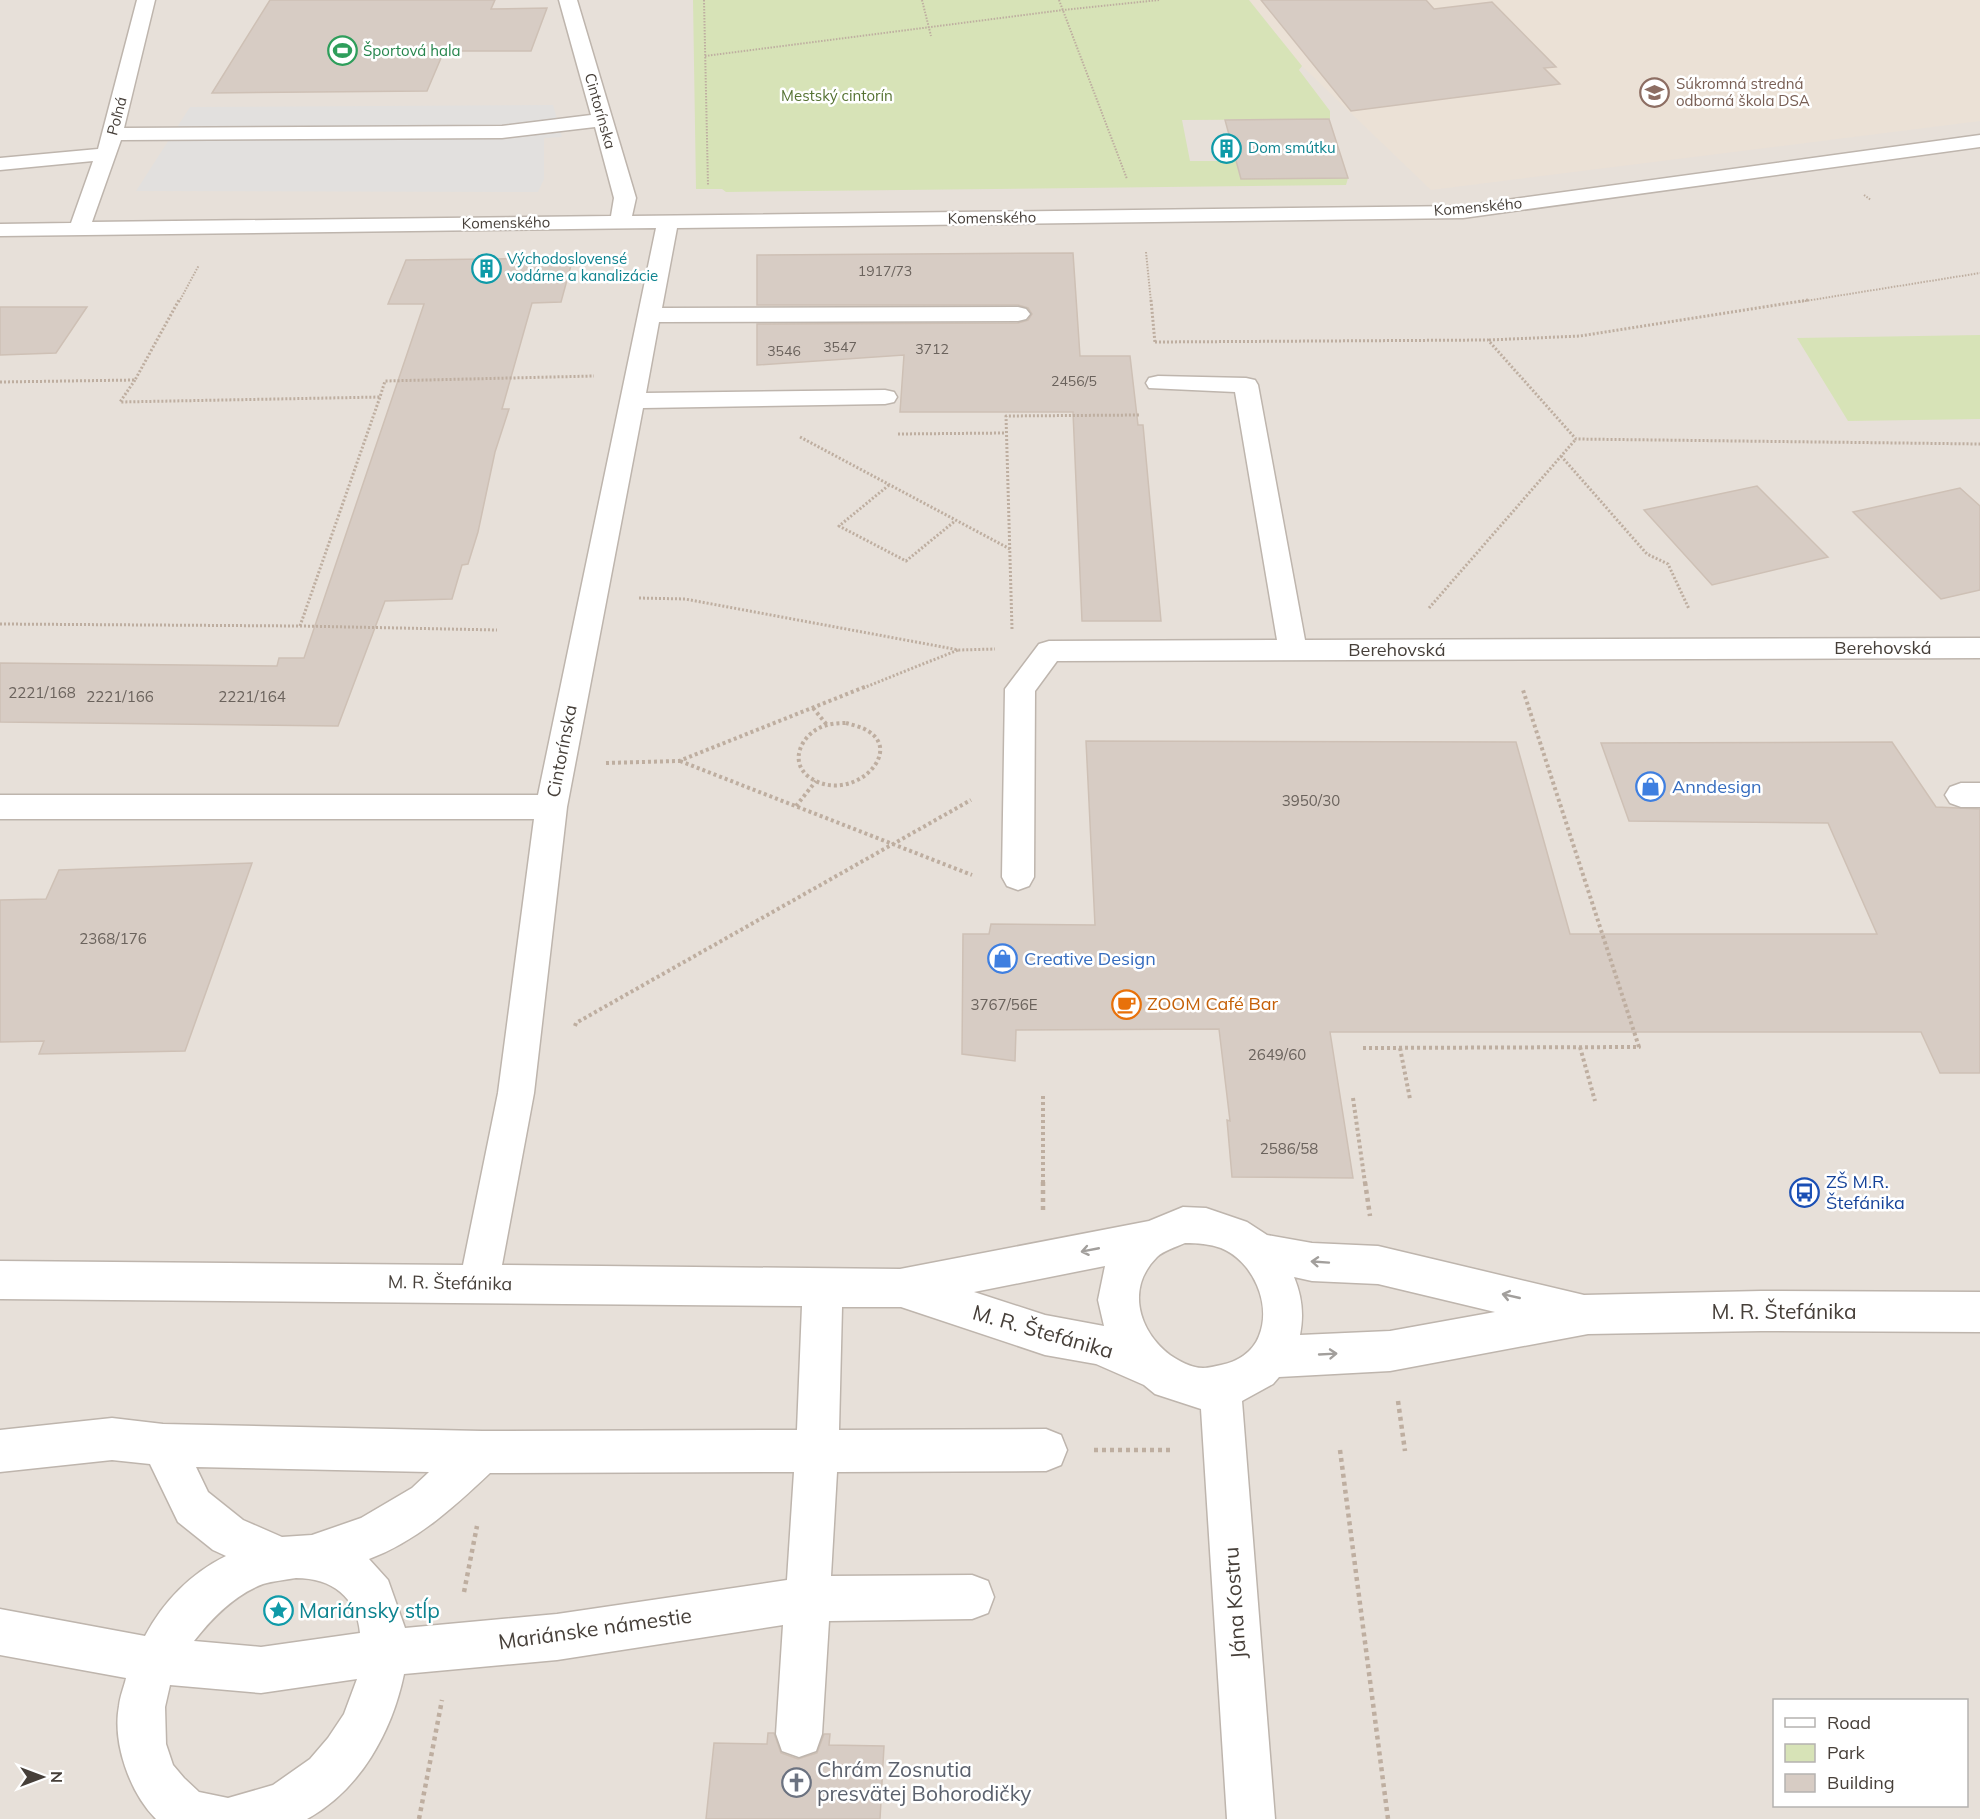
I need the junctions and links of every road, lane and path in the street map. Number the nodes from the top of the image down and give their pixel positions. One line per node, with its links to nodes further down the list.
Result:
1 (146, 0): 12 (street, Poľná)
2 (568, 0): 11 (street, Cintorínska)
3 (704, 0): 10 (path)
4 (922, 0): 8 (path)
5 (1059, 0): 7 (path)
6 (1159, 0): 7 (path)
7 (1063, 10): 8 (path); 16 (path)
8 (929, 28): 9 (path); 10 (path)
9 (931, 36)
10 (705, 56): 18 (path)
11 (603, 120): 12 (street); 19 (street, Cintorínska)
12 (113, 134): 14 (street, Poľná)
13 (1980, 141): 18 (street, Komenského)
14 (106, 154): 15 (street); 20 (street, Poľná)
15 (0, 164)
16 (1128, 181)
17 (668, 221): 18 (street, Komenského); 19 (street, Komenského); 26 (street, Cintorínska)
18 (709, 221)
19 (620, 222): 20 (street, Komenského)
20 (79, 229): 21 (street, Komenského)
21 (0, 230)
22 (1145, 242): 28 (path)
23 (200, 262): 29 (path)
24 (1980, 273): 27 (path)
25 (1018, 314): 26 (street)
26 (649, 315): 32 (street, Cintorínska)
27 (1488, 340): 28 (path); 36 (path)
28 (1155, 342): 31 (path)
29 (135, 380): 30 (path); 33 (path)
30 (0, 382)
31 (1158, 382): 41 (path); 49 (street)
32 (634, 388): 33 (path); 34 (street); 42 (street, Cintorínska)
33 (380, 397): 44 (path)
34 (885, 397)
35 (794, 434): 39 (path)
36 (1576, 439): 37 (path); 38 (path)
37 (1980, 444)
38 (1561, 456): 47 (path); 50 (path)
39 (890, 485): 40 (path); 40 (path)
40 (955, 520): 41 (path)
41 (1010, 549): 52 (path)
42 (593, 597): 48 (path); 56 (street, Cintorínska)
43 (0, 624): 44 (path)
44 (300, 626): 45 (path)
45 (497, 630)
46 (1980, 648): 47 (street, Berehovská)
47 (1707, 649): 51 (street, Berehovská)
48 (959, 650): 52 (path); 53 (path)
49 (1293, 650): 50 (street, Berehovská); 52 (street, Berehovská)
50 (1421, 650): 51 (street, Berehovská)
51 (1510, 650): 65 (path)
52 (1037, 654): 57 (street)
53 (813, 708): 54 (path); 55 (path)
54 (827, 725): 58 (path); 58 (path)
55 (679, 761): 56 (path); 59 (path)
56 (559, 764): 61 (street, Cintorínska)
57 (1018, 773): 62 (path); 63 (street)
58 (816, 781): 59 (path)
59 (795, 806): 62 (path)
60 (0, 807): 61 (street)
61 (551, 807): 77 (street, Cintorínska)
62 (892, 844): 63 (path); 64 (path)
63 (1018, 877)
64 (576, 1023)
65 (1580, 1047): 67 (path); 71 (path)
66 (1363, 1048): 67 (path)
67 (1400, 1048): 70 (path)
68 (1042, 1096): 72 (path)
69 (1353, 1098): 73 (path)
70 (1410, 1099)
71 (1595, 1101)
72 (1044, 1221)
73 (1372, 1228)
74 (1147, 1239): 75 (street); 79 (street, M. R. Štefánika, one-way to 79); 83 (street)
75 (1258, 1252): 81 (street, M. R. Štefánika, one-way to 75); 82 (street)
76 (0, 1280): 77 (street, M. R. Štefánika)
77 (479, 1284): 78 (street, M. R. Štefánika)
78 (823, 1287): 79 (street, M. R. Štefánika); 91 (street)
79 (900, 1288): 83 (street, M. R. Štefánika)
80 (1980, 1312): 81 (street, M. R. Štefánika)
81 (1588, 1314): 82 (street, M. R. Štefánika, one-way to 81)
82 (1270, 1357): 84 (street)
83 (1150, 1368): 84 (street)
84 (1221, 1387): 103 (street, Jána Kostru)
85 (1397, 1392): 92 (path)
86 (164, 1444): 90 (street); 93 (street); 94 (street)
87 (1046, 1449): 88 (path); 91 (street)
88 (1177, 1449)
89 (1341, 1450): 104 (path)
90 (0, 1451)
91 (817, 1451): 93 (street); 96 (street)
92 (1406, 1451)
93 (482, 1452): 94 (street)
94 (295, 1556): 98 (street); 99 (street)
95 (972, 1597): 96 (street, Mariánske námestie)
96 (807, 1599): 98 (street, Mariánske námestie); 100 (street)
97 (0, 1632): 99 (street, Mariánske námestie)
98 (383, 1653): 99 (street, Mariánske námestie); 102 (street)
99 (157, 1661): 101 (street)
100 (799, 1734)
101 (221, 1819)
102 (236, 1819)
103 (1251, 1819)
104 (1388, 1819)

